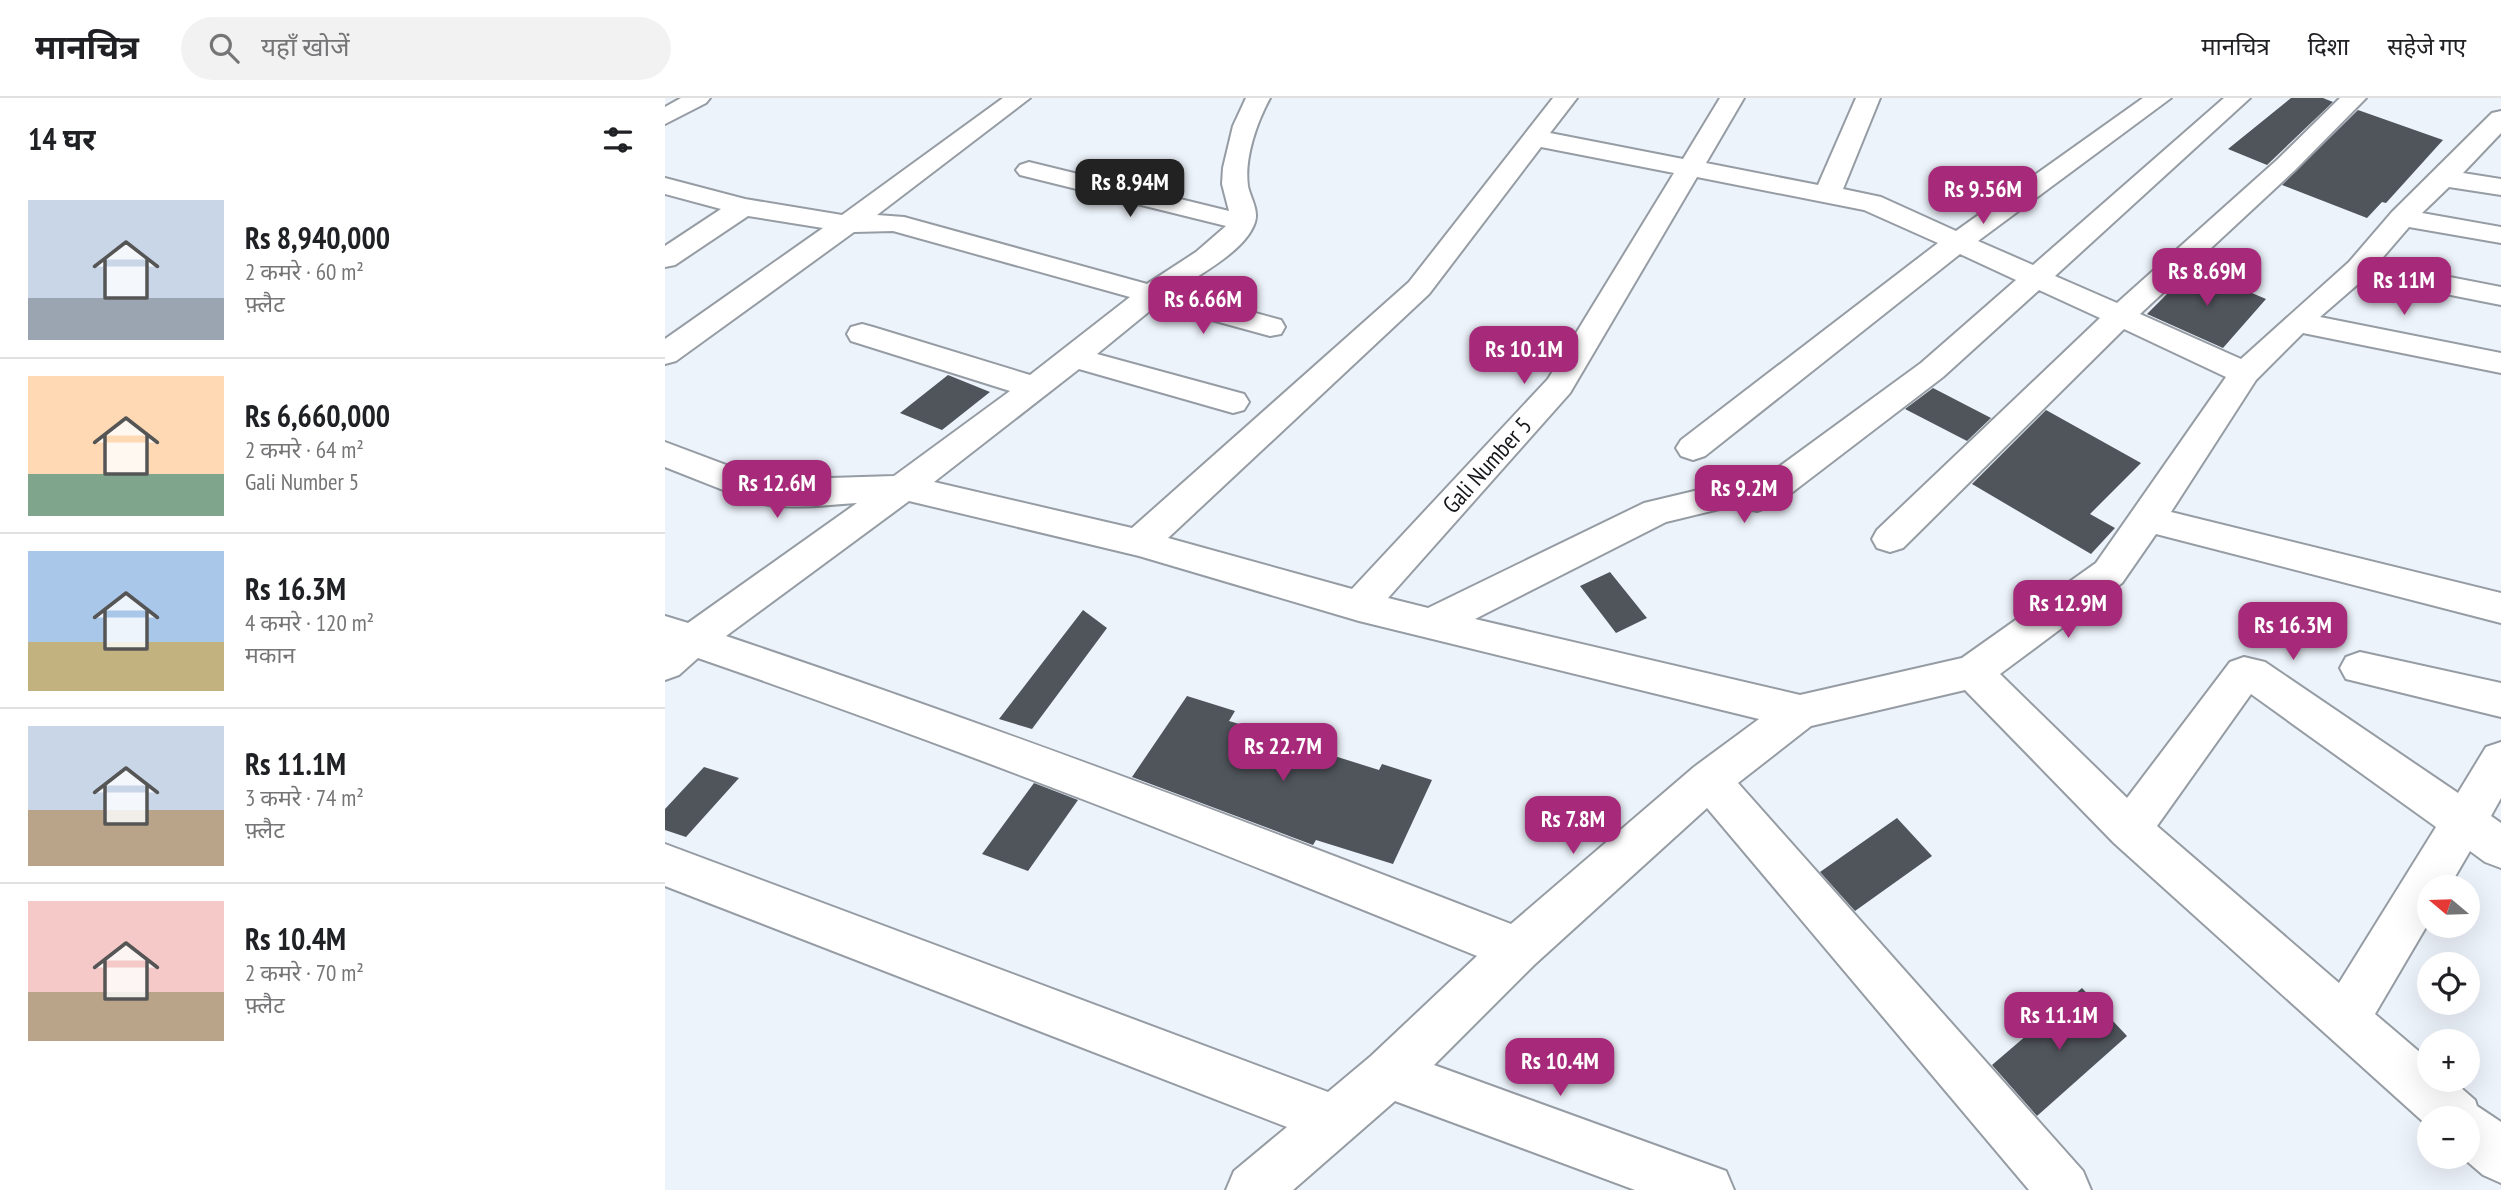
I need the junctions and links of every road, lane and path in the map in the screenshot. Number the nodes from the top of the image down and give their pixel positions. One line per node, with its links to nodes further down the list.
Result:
1 (698, 98): 10 (street)
2 (1018, 98): 22 (street)
3 (1258, 98): 21 (street)
4 (1565, 98): 12 (street)
5 (1733, 98): 13 (street, Gali Number 5)
6 (1868, 98): 18 (street)
7 (2159, 98): 24 (street)
8 (2238, 98): 27 (street)
9 (2354, 98): 30 (street)
10 (665, 117)
11 (2494, 134): 15 (street)
12 (1535, 138): 13 (street); 45 (street)
13 (1692, 167): 18 (street); 46 (street, Gali Number 5)
14 (1029, 170): 21 (street)
15 (2443, 178): 17 (street); 20 (street)
16 (665, 186): 19 (street)
17 (2501, 187)
18 (1827, 195): 24 (street)
19 (743, 207): 22 (street); 25 (street)
20 (2402, 218): 23 (street); 26 (street)
21 (1243, 222): 28 (street)
22 (846, 225): 28 (street); 34 (street)
23 (2501, 235)
24 (1958, 242): 27 (street); 40 (street)
25 (665, 259)
26 (2359, 268): 29 (street); 31 (street)
27 (2037, 278): 30 (street); 48 (street)
28 (1149, 296): 32 (street); 35 (street)
29 (2501, 296)
30 (2121, 315): 37 (street); 44 (street)
31 (2297, 321): 36 (street); 37 (street)
32 (1270, 327)
33 (862, 334): 38 (street)
34 (665, 354)
35 (1075, 358): 38 (street); 39 (street)
36 (2501, 363)
37 (2245, 373): 43 (street)
38 (1033, 387): 42 (street)
39 (1233, 402)
40 (1693, 448)
41 (665, 454): 42 (street)
42 (905, 488): 45 (street); 49 (street)
43 (2148, 519): 47 (street); 51 (street)
44 (1890, 539)
45 (1139, 542): 46 (street)
46 (1359, 606): 48 (street)
47 (2501, 608)
48 (1432, 623): 53 (street)
49 (673, 646): 59 (street)
50 (2360, 668): 52 (street)
51 (1973, 672): 53 (street); 56 (street)
52 (2501, 700)
53 (1800, 712): 55 (street)
54 (2501, 760): 57 (street)
55 (1709, 780): 59 (street); 68 (street)
56 (2129, 829): 57 (street); 60 (street)
57 (2484, 835): 60 (street)
58 (665, 865): 63 (street)
59 (1517, 949): 61 (street)
60 (2345, 1019): 62 (street)
61 (1389, 1074): 63 (street); 67 (street)
62 (2444, 1106)
63 (1334, 1120): 66 (street)
64 (2480, 1138): 65 (street)
65 (2501, 1157)
66 (1253, 1190)
67 (1707, 1190)
68 (2064, 1190)

